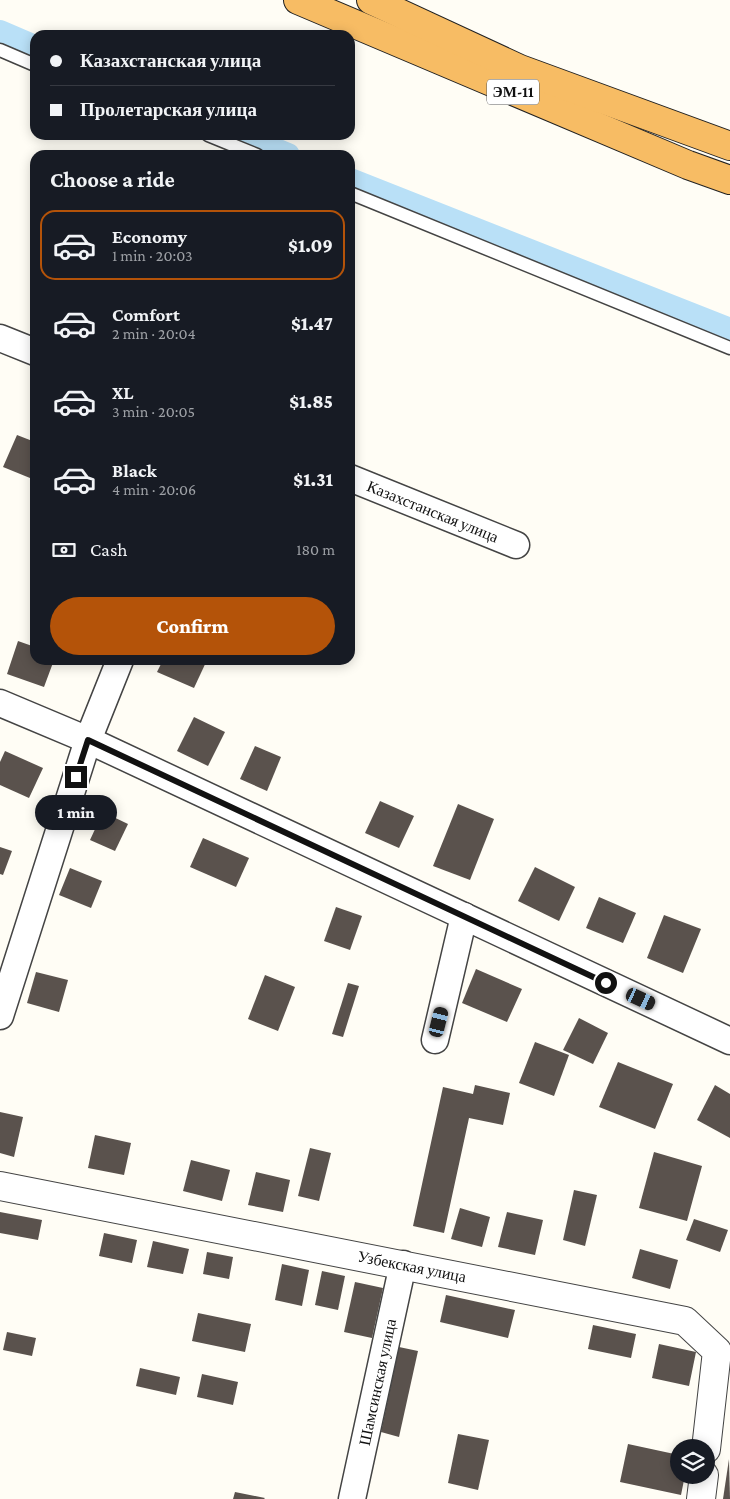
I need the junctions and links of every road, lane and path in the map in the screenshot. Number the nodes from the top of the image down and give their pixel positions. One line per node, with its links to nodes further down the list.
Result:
1 (298, 0): 8 (highway, ЭМ-11)
2 (371, 0): 6 (highway, ЭМ-11)
3 (0, 50): 4 (lane)
4 (30, 62)
5 (220, 140): 7 (lane)
6 (730, 146)
7 (245, 150)
8 (730, 180)
9 (355, 195): 11 (lane)
10 (0, 338): 12 (street)
11 (730, 348)
12 (30, 350)
13 (355, 480): 14 (street, Казахстанская улица)
14 (516, 544)
15 (118, 665): 17 (street)
16 (0, 703): 17 (street)
17 (88, 740): 18 (street); 19 (street)
18 (464, 916): 20 (street); 21 (street)
19 (0, 1016)
20 (435, 1040)
21 (730, 1041)
22 (0, 1186): 23 (street, Узбекская улица)
23 (402, 1264): 24 (street, Узбекская улица); 26 (street, Шамсинская улица)
24 (707, 1439)
25 (703, 1484): 27 (street)
26 (352, 1499)
27 (701, 1499)

